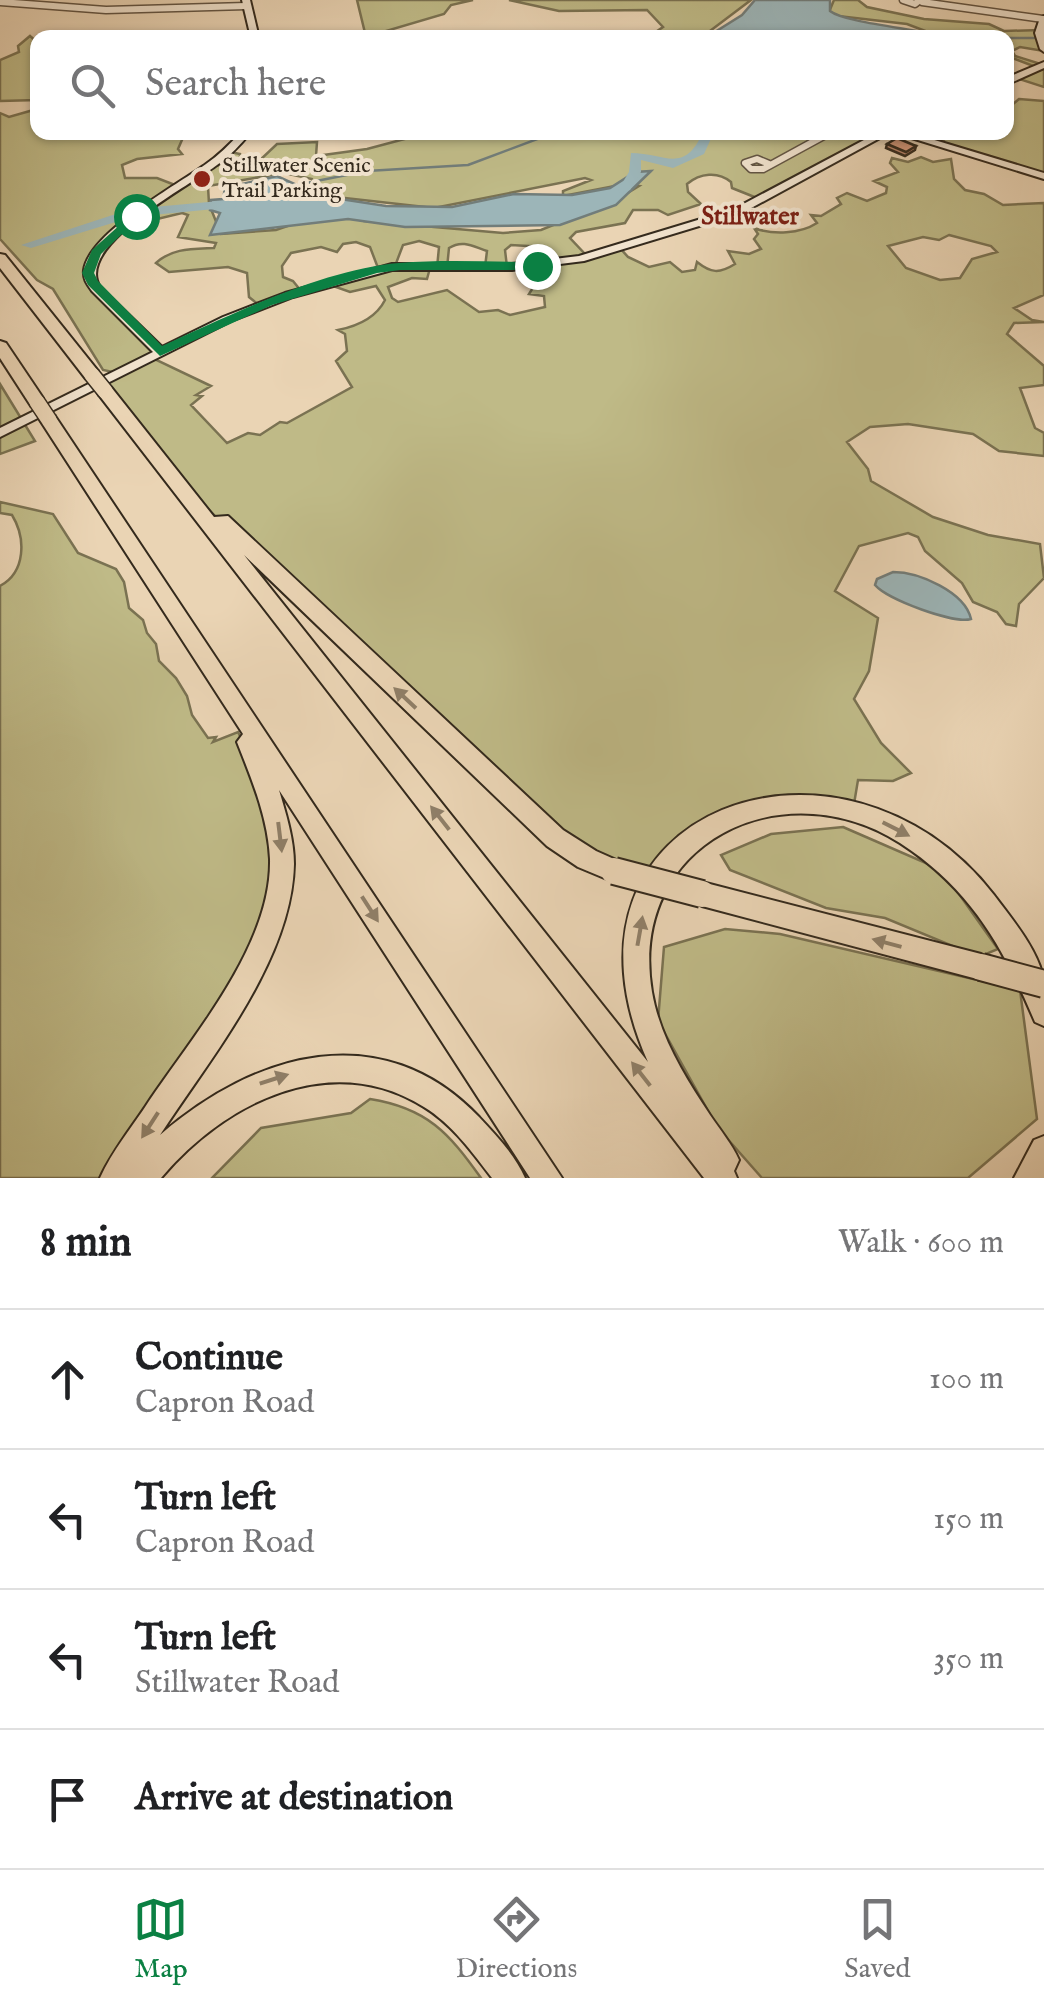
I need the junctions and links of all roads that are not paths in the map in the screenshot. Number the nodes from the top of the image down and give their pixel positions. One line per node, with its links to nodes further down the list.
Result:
1 (904, 0): 2 (street)
2 (921, 1): 5 (street)
3 (0, 2): 4 (street)
4 (246, 3): 6 (street)
5 (1044, 19): 7 (street)
6 (253, 30)
7 (1044, 49)
8 (1044, 65): 9 (street)
9 (1014, 78)
10 (239, 140): 18 (street)
11 (816, 140): 14 (street)
12 (872, 140): 18 (street)
13 (923, 140): 15 (street)
14 (769, 164)
15 (1044, 176)
16 (0, 258): 20 (highway)
17 (0, 346): 21 (highway, bridge)
18 (160, 352): 19 (street)
19 (0, 432)
20 (154, 453): 22 (highway, one-way to 20, bridge); 29 (highway, one-way to 20)
21 (220, 681): 25 (highway, one-way to 25); 28 (highway, one-way to 28)
22 (1044, 984)
23 (1044, 1013): 30 (highway, one-way to 23)
24 (1044, 1150): 31 (highway)
25 (115, 1178)
26 (142, 1178): 27 (highway, one-way to 27)
27 (510, 1178)
28 (547, 1178)
29 (722, 1178)
30 (736, 1178)
31 (1029, 1178)

